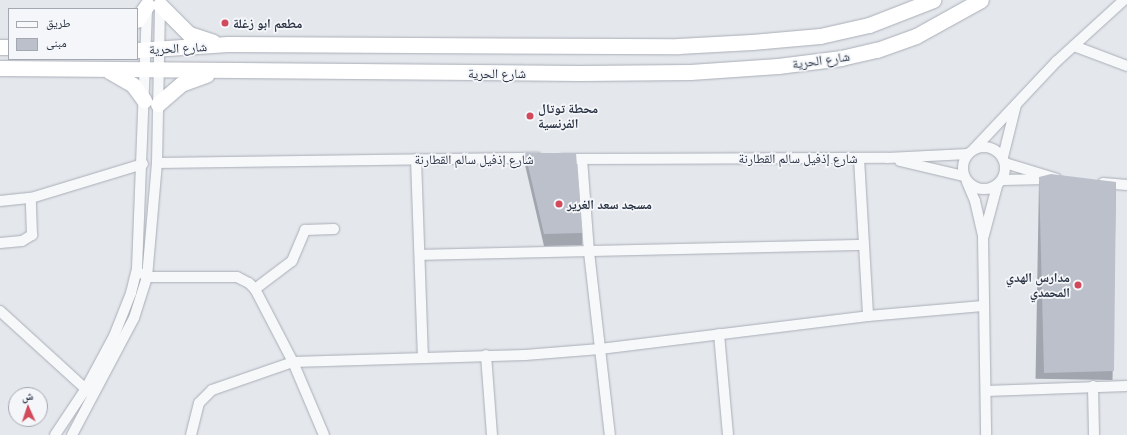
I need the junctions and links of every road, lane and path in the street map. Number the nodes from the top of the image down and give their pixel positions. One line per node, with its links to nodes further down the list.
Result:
1 (932, 0): 6 (highway, شارع الحرية)
2 (981, 0): 13 (highway, شارع الحرية)
3 (1124, 0): 7 (street)
4 (154, 3): 5 (highway); 6 (highway); 8 (street)
5 (138, 19)
6 (228, 44): 8 (highway, شارع الحرية)
7 (1074, 46): 9 (street); 15 (street)
8 (147, 50): 12 (street)
9 (1127, 66)
10 (0, 68): 11 (highway, شارع الحرية)
11 (104, 69): 12 (highway, شارع الحرية); 14 (highway)
12 (152, 70): 13 (highway, شارع الحرية); 14 (street); 14 (street)
13 (217, 72): 14 (highway)
14 (151, 102): 22 (street); 23 (street)
15 (1016, 104): 16 (street); 21 (street)
16 (971, 152): 18 (street, شارع إذفيل سالم القطارنة); 21 (street); 25 (street)
17 (859, 158): 18 (street, شارع إذفيل سالم القطارنة); 20 (street, شارع إذفيل سالم القطارنة); 35 (street)
18 (887, 158): 25 (street, شارع إذفيل سالم القطارنة)
19 (416, 159): 20 (street, شارع إذفيل سالم القطارنة); 22 (street, شارع إذفيل سالم القطارنة); 37 (street)
20 (582, 159): 36 (street)
21 (1004, 160): 24 (street); 28 (street)
22 (157, 163): 39 (street)
23 (143, 164): 30 (street); 38 (street)
24 (1055, 178): 26 (street); 28 (street)
25 (966, 179): 28 (street); 33 (street)
26 (1066, 180)
27 (1095, 182): 29 (street)
28 (1000, 183): 33 (street)
29 (1127, 185)
30 (31, 198): 31 (street); 34 (street)
31 (0, 201)
32 (334, 229): 40 (street)
33 (983, 237): 41 (street)
34 (0, 243)
35 (863, 245): 36 (street); 43 (street)
36 (589, 252): 37 (street); 45 (street)
37 (420, 255): 46 (street)
38 (137, 269): 39 (street); 51 (street)
39 (147, 277): 40 (street); 53 (street)
40 (254, 289): 48 (street)
41 (983, 306): 43 (street); 52 (street)
42 (0, 311): 51 (street)
43 (868, 316): 44 (street)
44 (719, 334): 45 (street); 60 (street)
45 (600, 349): 47 (street); 59 (street)
46 (423, 356): 47 (street); 48 (street)
47 (486, 356): 58 (street)
48 (293, 362): 56 (street); 57 (street)
49 (1093, 386): 50 (street); 52 (street); 62 (street)
50 (1127, 386)
51 (85, 390): 53 (street); 54 (street)
52 (986, 390): 61 (street)
53 (94, 396): 55 (street)
54 (55, 435)
55 (72, 435)
56 (191, 435)
57 (324, 435)
58 (492, 435)
59 (610, 435)
60 (728, 435)
61 (986, 435)
62 (1094, 435)

